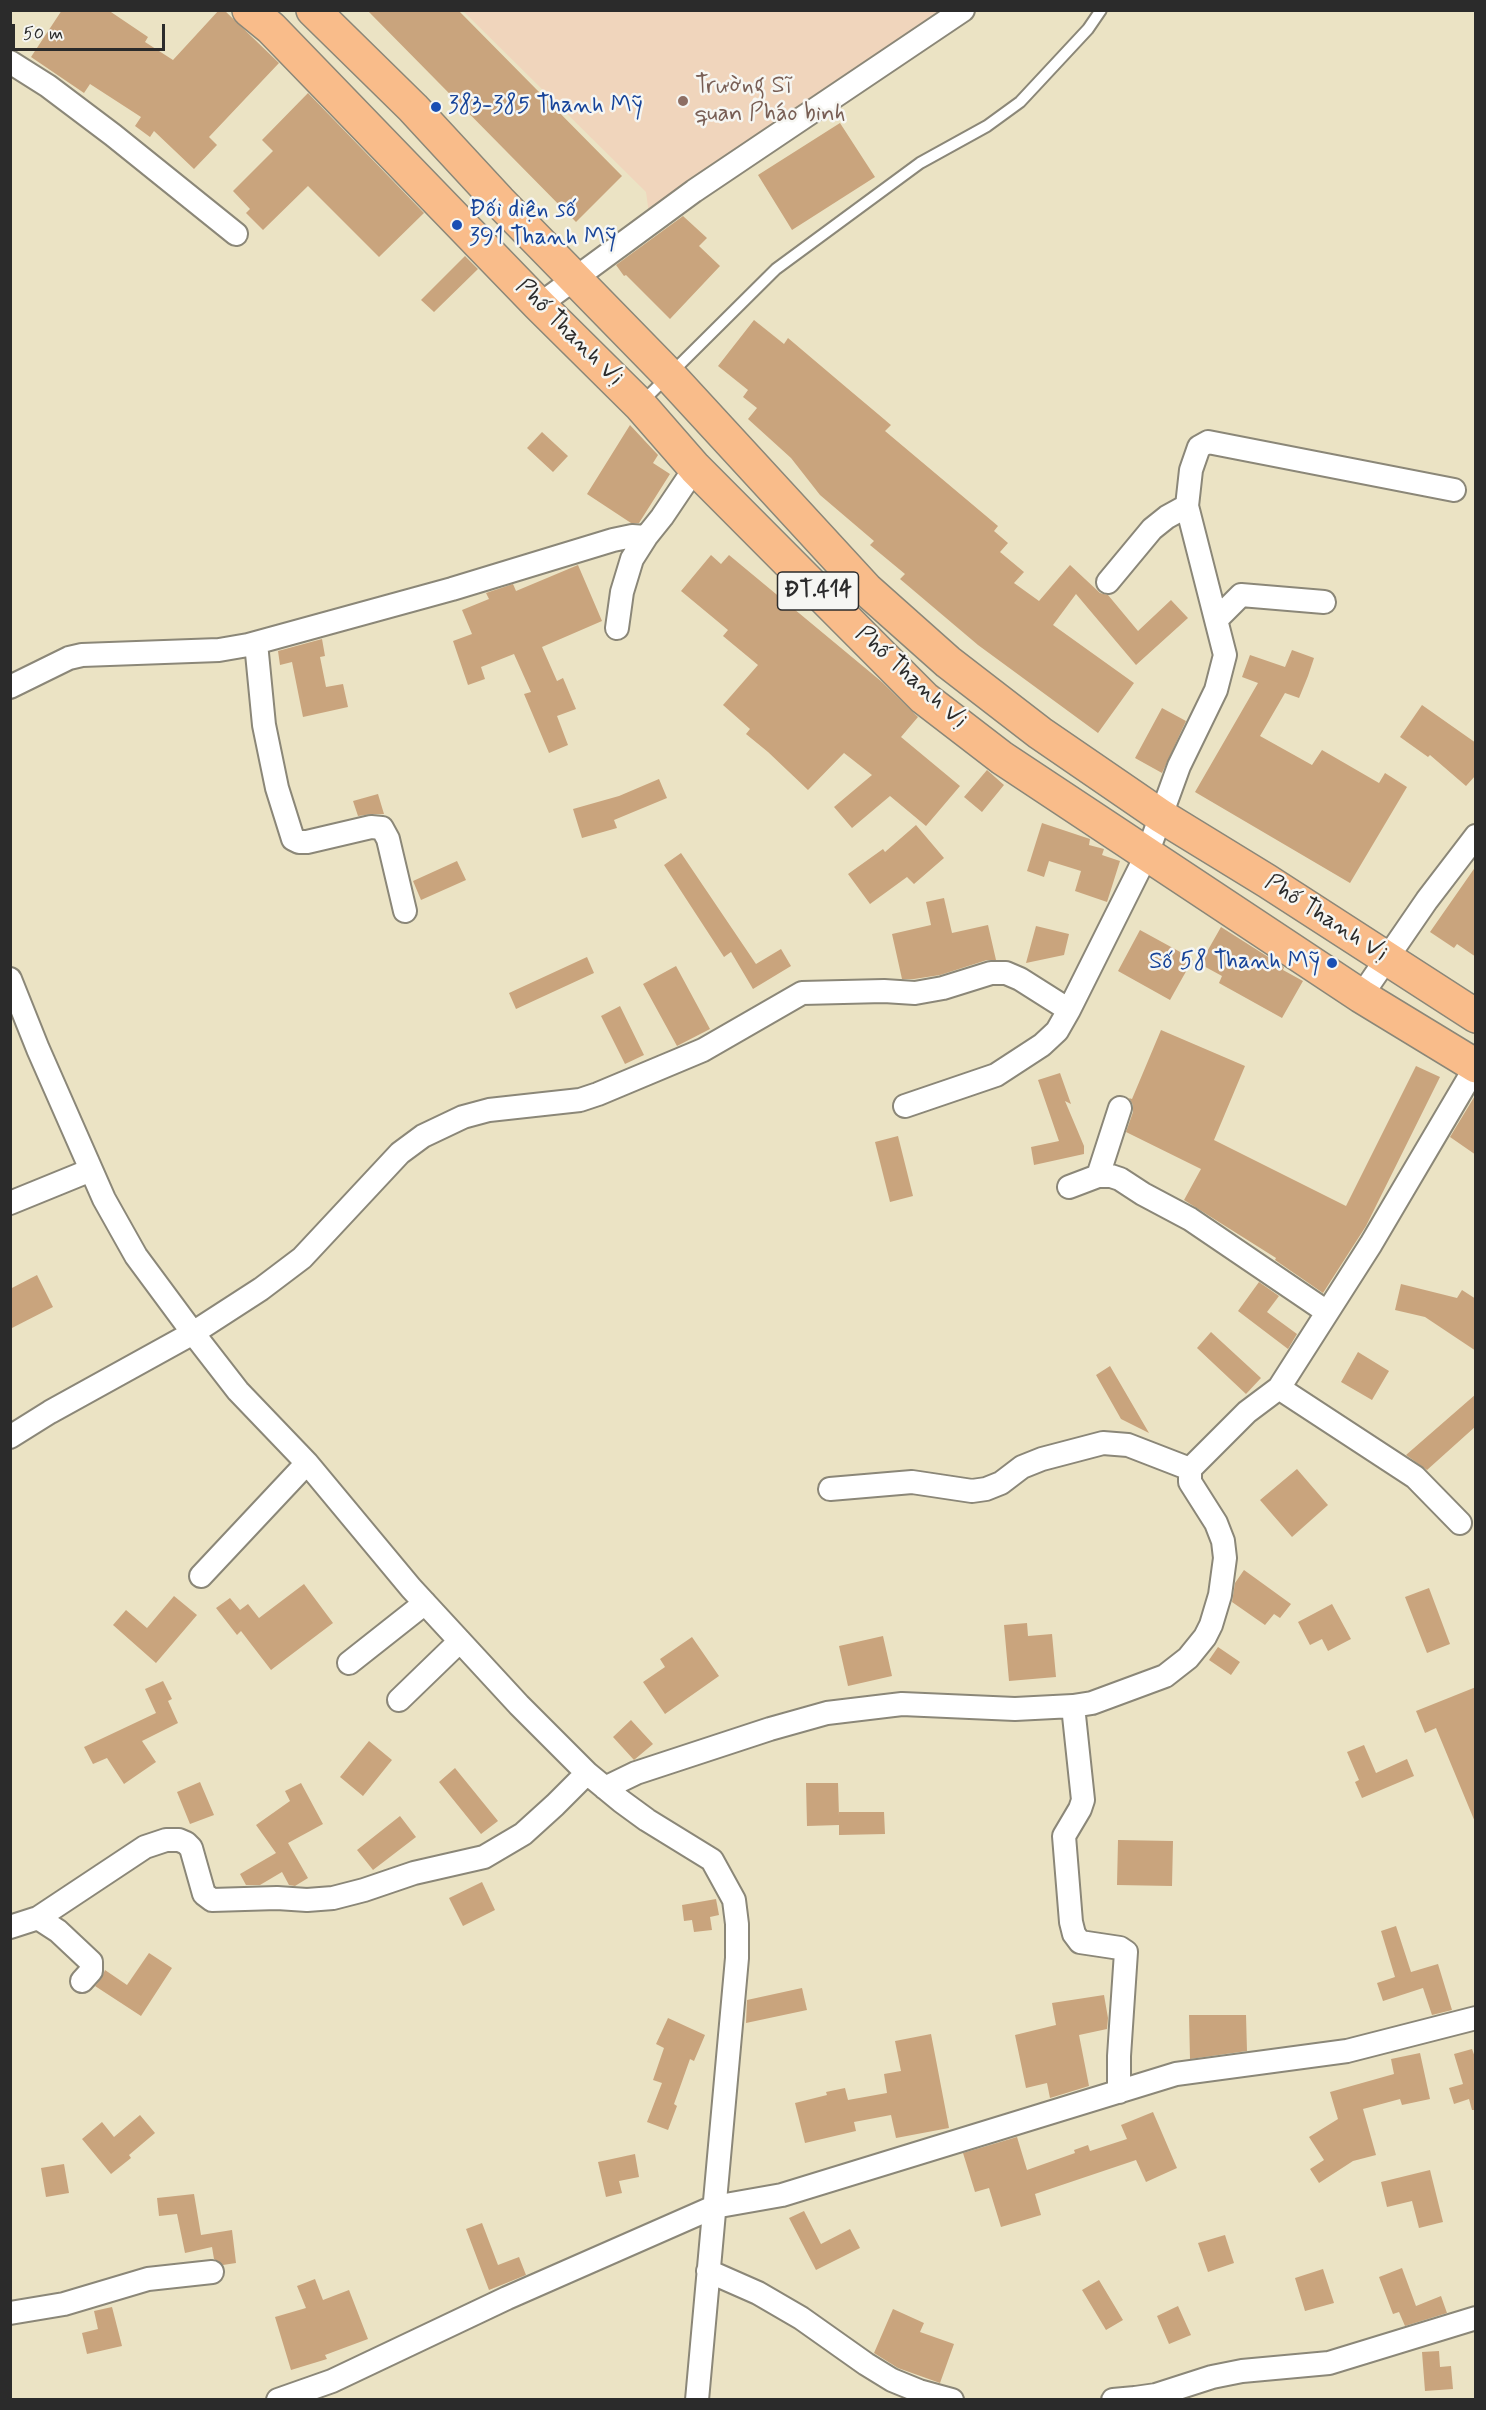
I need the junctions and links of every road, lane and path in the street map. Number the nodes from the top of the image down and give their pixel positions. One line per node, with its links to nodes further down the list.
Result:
1 (249, 10): 8 (main road, Phố Thanh Vị / ĐT.414)
2 (313, 10): 7 (main road, Phố Thanh Vị)
3 (963, 10): 7 (street)
4 (1101, 10): 9 (lane)
5 (10, 62): 6 (street)
6 (236, 234)
7 (574, 279): 8 (street); 9 (main road, Phố Thanh Vị)
8 (539, 305): 10 (main road, Phố Thanh Vị / ĐT.414)
9 (669, 375): 10 (lane); 21 (main road, Phố Thanh Vị)
10 (640, 405): 11 (main road, Phố Thanh Vị / ĐT.414)
11 (695, 468): 14 (street); 23 (main road, Phố Thanh Vị / ĐT.414)
12 (1454, 490): 13 (street)
13 (1187, 506): 15 (street); 17 (street)
14 (646, 537): 18 (street); 19 (street)
15 (1108, 582)
16 (1324, 602): 17 (street)
17 (1217, 619): 21 (street)
18 (617, 628)
19 (256, 643): 20 (street); 24 (street)
20 (10, 687)
21 (1161, 816): 23 (street); 25 (main road, Phố Thanh Vị)
22 (1476, 837): 25 (street)
23 (1148, 854): 27 (main road, Phố Thanh Vị / ĐT.414); 28 (street)
24 (405, 911)
25 (1386, 959): 27 (street); 29 (main road, Phố Thanh Vị)
26 (10, 978): 33 (street)
27 (1361, 996): 30 (main road, Phố Thanh Vị / ĐT.414)
28 (1069, 1010): 31 (street); 38 (street)
29 (1476, 1016)
30 (1476, 1066): 37 (street)
31 (905, 1106)
32 (1120, 1108): 34 (street)
33 (91, 1170): 36 (street); 38 (street)
34 (1098, 1176): 35 (street); 37 (street)
35 (1069, 1187)
36 (10, 1203)
37 (1327, 1312): 39 (street)
38 (193, 1334): 40 (street); 41 (street)
39 (1279, 1388): 42 (street); 44 (street)
40 (10, 1437)
41 (307, 1463): 45 (street); 46 (street)
42 (1190, 1469): 43 (street); 50 (street)
43 (830, 1489)
44 (1461, 1523)
45 (201, 1576)
46 (425, 1603): 47 (street); 48 (street)
47 (460, 1641): 49 (street); 51 (street)
48 (349, 1663)
49 (399, 1700)
50 (1074, 1706): 52 (street); 57 (street)
51 (587, 1773): 52 (street); 53 (street)
52 (605, 1788): 58 (street)
53 (38, 1918): 54 (street); 55 (street)
54 (10, 1927)
55 (82, 1981)
56 (1476, 2019): 57 (street)
57 (1119, 2092): 58 (street)
58 (714, 2207): 59 (street); 64 (street)
59 (708, 2271): 65 (street); 66 (street)
60 (212, 2272): 61 (street)
61 (10, 2313)
62 (1476, 2318): 63 (street)
63 (1127, 2399)
64 (279, 2400)
65 (697, 2400)
66 (952, 2400)

